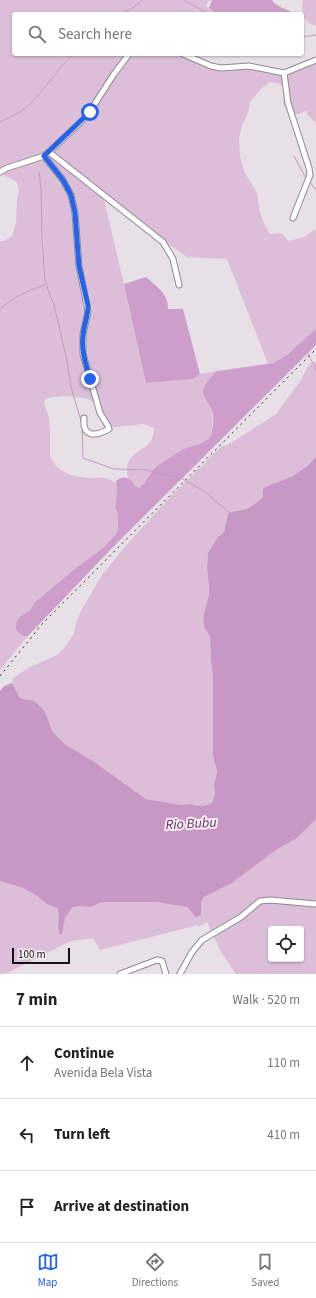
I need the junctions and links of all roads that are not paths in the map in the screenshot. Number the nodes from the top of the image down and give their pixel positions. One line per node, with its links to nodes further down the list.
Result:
1 (128, 56): 5 (street)
2 (188, 56): 4 (street)
3 (316, 60): 4 (street)
4 (284, 72): 8 (street)
5 (49, 152): 6 (street); 9 (street)
6 (44, 156): 7 (street); 10 (street)
7 (0, 172)
8 (293, 218)
9 (179, 285)
10 (84, 418)
11 (316, 904): 14 (street)
12 (120, 974): 13 (street)
13 (166, 974)
14 (180, 974)

